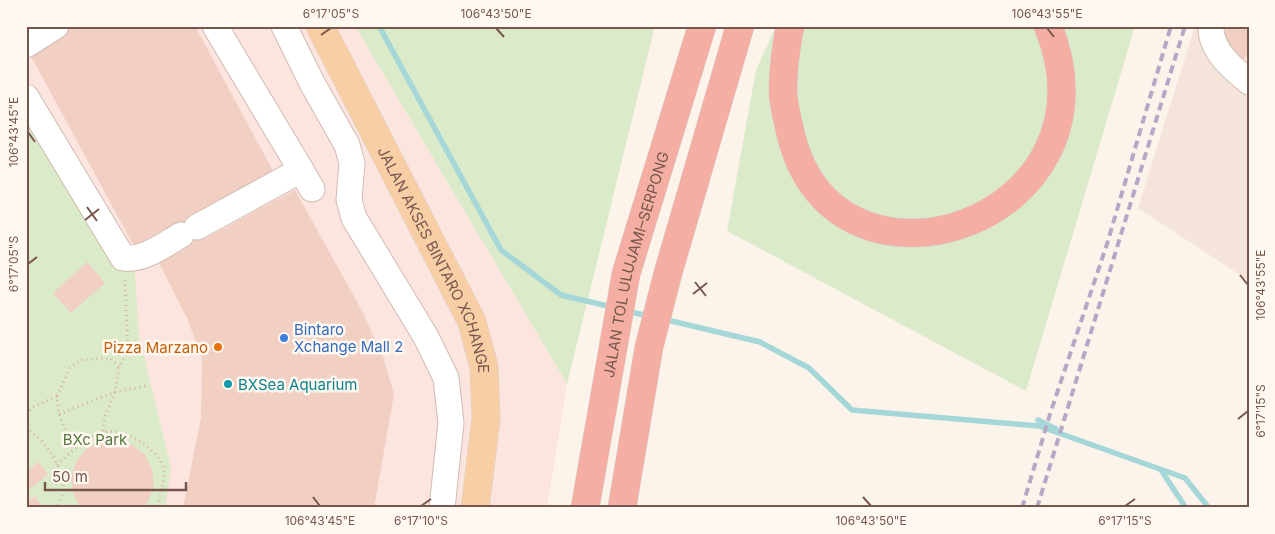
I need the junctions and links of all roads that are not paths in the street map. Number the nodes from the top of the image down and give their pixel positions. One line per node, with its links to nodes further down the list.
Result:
1 (56, 26): 10 (street)
2 (215, 26): 14 (street)
3 (284, 26): 13 (street)
4 (320, 26): 11 (main road, JALAN AKSES BINTARO XCHANGE)
5 (702, 26): 17 (highway, JALAN TOL ULUJAMI–SERPONG)
6 (740, 26): 18 (highway)
7 (790, 26): 8 (highway)
8 (1048, 26)
9 (1211, 26): 12 (street)
10 (26, 45)
11 (341, 66): 13 (street); 16 (main road, JALAN AKSES BINTARO XCHANGE)
12 (1249, 82)
13 (312, 83): 15 (street)
14 (26, 98)
15 (442, 508)
16 (475, 508)
17 (585, 508)
18 (622, 508)

